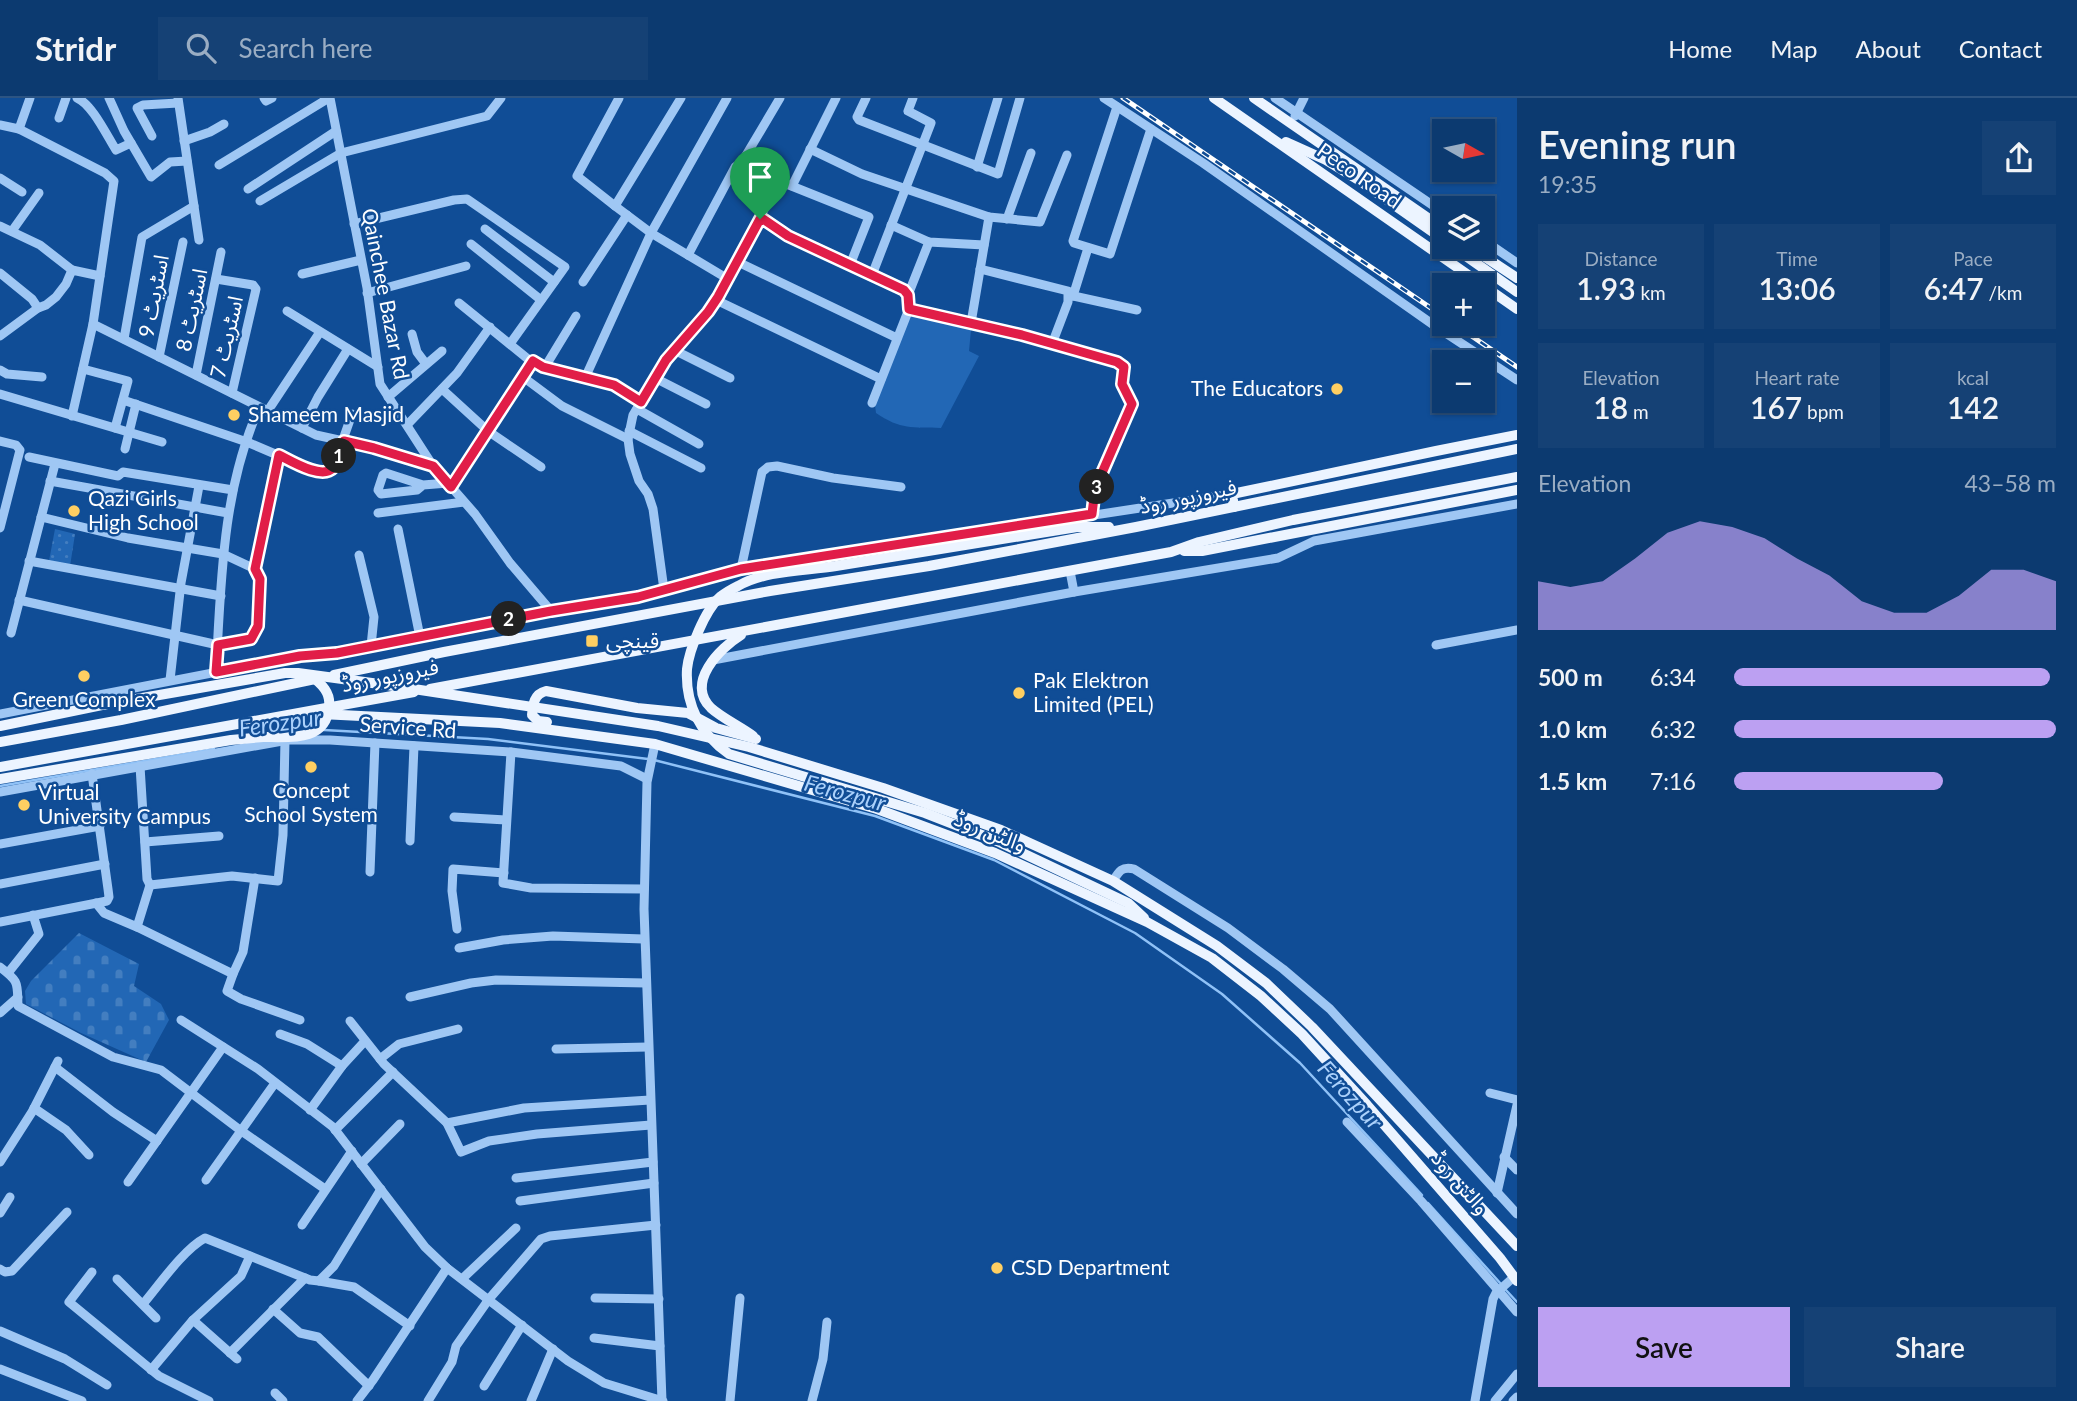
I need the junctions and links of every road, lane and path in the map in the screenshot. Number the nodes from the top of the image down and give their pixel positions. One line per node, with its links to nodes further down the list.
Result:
1 (30, 98): 29 (street)
2 (66, 98): 25 (street)
3 (77, 98): 35 (street)
4 (109, 98): 35 (street)
5 (264, 98): 6 (street)
6 (272, 98)
7 (330, 98): 32 (street, Qainchee Bazar Rd); 42 (street)
8 (500, 98): 38 (street)
9 (619, 98): 55 (street)
10 (681, 98): 55 (street)
11 (727, 98): 69 (street)
12 (780, 98): 78 (street)
13 (836, 98): 37 (street)
14 (866, 98): 36 (street)
15 (913, 98): 36 (street)
16 (998, 98): 44 (street)
17 (1020, 98): 44 (street)
18 (1104, 98): 24 (street)
19 (1214, 98): 31 (main road, Peco Road)
20 (1254, 98): 26 (main road, Peco Road)
21 (1275, 98): 26 (street)
22 (1304, 98): 26 (street)
23 (178, 100): 33 (street); 34 (street)
24 (1117, 107): 30 (street); 75 (street)
25 (59, 118)
26 (1294, 118): 53 (street); 58 (main road, Peco Road)
27 (224, 124): 34 (street)
28 (0, 125): 29 (street)
29 (19, 129): 91 (street)
30 (1151, 129): 75 (street); 137 (street)
31 (1258, 129): 68 (main road); 106 (main road, Peco Road)
32 (337, 131): 38 (street, Qainchee Bazar Rd); 48 (street)
33 (152, 136)
34 (184, 141): 41 (street)
35 (131, 143): 41 (street)
36 (922, 146): 44 (street); 49 (street)
37 (810, 149): 47 (street); 49 (street)
38 (341, 153): 52 (street); 63 (street, Qainchee Bazar Rd)
39 (1031, 153): 61 (street)
40 (1067, 155): 61 (street)
41 (187, 161): 54 (street)
42 (219, 165)
43 (746, 165): 46 (street)
44 (977, 167)
45 (0, 178): 50 (street)
46 (779, 181): 47 (street); 60 (street)
47 (792, 186): 84 (street)
48 (248, 189)
49 (905, 189): 59 (street); 64 (street)
50 (22, 192)
51 (39, 193): 67 (street)
52 (260, 201)
53 (1432, 205)
54 (194, 206): 70 (street); 117 (street)
55 (615, 206): 57 (street)
56 (1432, 207): 58 (street)
57 (627, 215): 69 (street); 96 (street)
58 (1426, 216): 62 (main road, Peco Road)
59 (989, 217): 61 (street); 74 (street)
60 (760, 219): 82 (street); 84 (street)
61 (1007, 219)
62 (1432, 220)
63 (354, 224): 81 (street, Qainchee Bazar Rd); 95 (street)
64 (891, 225): 72 (street); 90 (street)
65 (0, 226): 67 (street)
66 (485, 229): 95 (street)
67 (12, 231): 87 (street)
68 (1432, 231)
69 (651, 233): 78 (street); 133 (street)
70 (199, 240)
71 (183, 242): 123 (street, اسٹریٹ 9)
72 (929, 242): 74 (street); 99 (street)
73 (471, 244): 101 (street)
74 (984, 246): 86 (street)
75 (1088, 248): 100 (street)
76 (1495, 248): 83 (street)
77 (221, 251): 93 (street, اسٹریٹ 8)
78 (688, 255): 94 (street)
79 (1470, 259): 97 (main road)
80 (1488, 259): 92 (main road)
81 (361, 260): 89 (street); 98 (street, Qainchee Bazar Rd)
82 (737, 262): 94 (street); 116 (street)
83 (1517, 263)
84 (849, 265): 90 (street)
85 (466, 266): 98 (street)
86 (980, 269): 100 (street); 110 (street)
87 (72, 270): 91 (street); 104 (street)
88 (0, 273): 104 (street)
89 (302, 274)
90 (872, 275): 99 (street)
91 (100, 276): 111 (street)
92 (1517, 278)
93 (216, 279): 130 (street, اسٹریٹ 8); 140 (street, اسٹریٹ 7)
94 (728, 279): 102 (street)
95 (554, 282): 101 (street)
96 (583, 282)
97 (1517, 292)
98 (368, 293): 126 (street, Qainchee Bazar Rd)
99 (908, 295): 105 (street)
100 (1071, 295): 107 (street); 119 (street)
101 (541, 300): 118 (street)
102 (716, 300): 121 (street); 136 (street)
103 (459, 303): 112 (street)
104 (38, 307): 115 (street)
105 (909, 309): 110 (street); 116 (street)
106 (1517, 309)
107 (1136, 310)
108 (287, 311): 113 (street)
109 (576, 316): 127 (street)
110 (971, 323): 119 (street)
111 (93, 324): 117 (street); 128 (street)
112 (490, 327): 118 (street); 139 (street)
113 (320, 332): 120 (street); 148 (street)
114 (412, 334): 125 (street)
115 (0, 336)
116 (897, 338): 136 (street)
117 (124, 339): 123 (street)
118 (510, 344): 124 (street)
119 (1052, 344): 188 (street)
120 (348, 349): 126 (street); 153 (street)
121 (674, 350): 134 (street); 135 (street)
122 (442, 351): 125 (street)
123 (159, 357): 130 (street)
124 (533, 361): 127 (street); 132 (street)
125 (426, 364): 142 (street)
126 (378, 367): 142 (street, Qainchee Bazar Rd)
127 (545, 367): 133 (street)
128 (83, 369): 143 (street); 150 (street)
129 (4, 372): 131 (street); 138 (street)
130 (196, 375): 140 (street)
131 (42, 377)
132 (523, 377): 154 (street); 156 (street)
133 (585, 378): 147 (street)
134 (655, 378): 146 (street); 147 (street)
135 (730, 378)
136 (881, 379): 144 (street)
137 (1517, 380)
138 (1, 383)
139 (442, 389): 151 (street); 154 (street)
140 (232, 393): 148 (street)
141 (0, 394): 150 (street)
142 (388, 397): 151 (street, Qainchee Bazar Rd)
143 (123, 400): 145 (street); 152 (street)
144 (872, 403)
145 (136, 404): 155 (street); 161 (street)
146 (706, 404)
147 (639, 406): 156 (street); 163 (street)
148 (263, 410): 153 (street); 161 (street)
149 (352, 414): 159 (street)
150 (72, 416): 152 (street)
151 (407, 425): 170 (street, Qainchee Bazar Rd)
152 (116, 428): 155 (street)
153 (302, 428): 159 (street)
154 (488, 430): 171 (street); 176 (street)
155 (129, 432): 160 (street); 164 (street)
156 (629, 435): 172 (street); 202 (street)
157 (1517, 435): 181 (main road)
158 (0, 441): 191 (street)
159 (344, 441): 166 (street); 170 (street)
160 (162, 442)
161 (247, 442): 166 (street); 179 (street)
162 (1517, 442): 168 (main road)
163 (699, 444)
164 (125, 449)
165 (1517, 449): 168 (main road, فیروزپور روڈ)
166 (279, 455): 198 (street)
167 (29, 457): 169 (street)
168 (1449, 462): 185 (main road, فیروزپور روڈ)
169 (55, 464): 174 (street); 177 (street)
170 (433, 466): 176 (street, Qainchee Bazar Rd)
171 (541, 467)
172 (701, 468)
173 (1517, 477): 194 (main road)
174 (50, 481): 184 (street); 189 (street)
175 (423, 485): 176 (street)
176 (449, 485): 182 (street, Qainchee Bazar Rd)
177 (199, 486): 179 (street); 184 (street)
178 (901, 487): 199 (street)
179 (233, 490): 186 (street)
180 (1517, 490): 194 (main road)
181 (1232, 494): 185 (main road); 188 (street)
182 (464, 502): 187 (street); 206 (street, Qainchee Bazar Rd)
183 (1517, 504): 203 (street)
184 (194, 507): 186 (street); 193 (street)
185 (1234, 507): 190 (main road, فیروزپور روڈ)
186 (228, 513): 195 (street)
187 (378, 513)
188 (1092, 514): 199 (street)
189 (41, 517): 193 (street); 197 (street)
190 (1136, 527): 225 (main road, فیروزپور روڈ); 255 (main road)
191 (0, 528)
192 (398, 529): 211 (street)
193 (187, 548): 195 (street); 201 (street)
194 (1171, 552): 200 (main road, فیروزپور روڈ)
195 (223, 554): 198 (street); 204 (street)
196 (359, 555): 214 (street)
197 (29, 561): 201 (street); 205 (street)
198 (255, 569): 212 (street)
199 (741, 569): 202 (street)
200 (1070, 571): 203 (street); 208 (main road, فیروزپور روڈ)
201 (180, 589): 204 (street); 210 (street)
202 (664, 590): 206 (street)
203 (1074, 592): 215 (street)
204 (221, 596): 212 (street)
205 (19, 600): 209 (street); 210 (street)
206 (551, 611): 211 (street)
207 (1517, 630): 213 (street)
208 (746, 632): 215 (main road); 219 (main road, فیروزپور روڈ)
209 (11, 633)
210 (175, 635): 212 (street); 218 (street)
211 (420, 637): 214 (street)
212 (218, 645): 216 (street)
213 (1436, 645)
214 (371, 646): 216 (street)
215 (713, 660): 222 (main road)
216 (216, 672): 218 (street)
217 (298, 673): 221 (main road, والٹن روڈ); 230 (main road, والٹن روڈ); 234 (main road)
218 (170, 680): 220 (street)
219 (302, 712): 224 (main road, والٹن روڈ); 232 (main road, فیروزپور روڈ)
220 (0, 714)
221 (0, 726)
222 (756, 738): 224 (main road); 230 (main road)
223 (285, 740): 226 (street, Service Rd); 231 (street, Service Rd); 247 (street)
224 (629, 740): 227 (main road, والٹن روڈ)
225 (0, 742)
226 (375, 743): 228 (street, Service Rd); 245 (street)
227 (656, 744): 235 (street); 255 (main road, والٹن روڈ)
228 (414, 746): 229 (street, Service Rd); 241 (street)
229 (511, 752): 235 (street, Service Rd); 238 (street)
230 (777, 755): 248 (main road, والٹن روڈ)
231 (140, 766): 233 (street, Service Rd); 242 (street)
232 (0, 768)
233 (92, 774): 236 (street, Service Rd); 239 (street)
234 (0, 779)
235 (647, 779): 251 (street)
236 (0, 792)
237 (454, 817): 238 (street)
238 (506, 820): 246 (street)
239 (100, 826): 243 (street); 244 (street)
240 (219, 836): 242 (street)
241 (410, 841)
242 (145, 842): 250 (street)
243 (0, 844)
244 (105, 864): 249 (street); 252 (street)
245 (370, 873)
246 (504, 873): 251 (street); 257 (street)
247 (256, 878): 250 (street); 261 (street)
248 (1113, 881): 305 (street); 314 (main road, والٹن روڈ)
249 (0, 884)
250 (150, 885): 256 (street)
251 (644, 889): 258 (street)
252 (96, 903): 253 (street); 256 (street)
253 (33, 915): 254 (street); 260 (street)
254 (0, 922)
255 (1147, 922): 322 (main road, والٹن روڈ)
256 (137, 927): 261 (street)
257 (457, 929)
258 (644, 939): 259 (street); 262 (street)
259 (459, 948)
260 (4, 970): 263 (street)
261 (233, 974): 267 (street)
262 (646, 983): 264 (street); 273 (street)
263 (18, 997): 265 (street); 279 (street)
264 (410, 997)
265 (0, 1013)
266 (181, 1020): 272 (street)
267 (300, 1020)
268 (350, 1021): 271 (street)
269 (458, 1029): 275 (street)
270 (280, 1034): 276 (street)
271 (365, 1041): 275 (street); 276 (street)
272 (223, 1047): 278 (street); 279 (street)
273 (648, 1048): 274 (street); 281 (street)
274 (556, 1049)
275 (380, 1059): 277 (street)
276 (342, 1066): 284 (street)
277 (393, 1072): 286 (street); 290 (street)
278 (275, 1083): 284 (street); 289 (street)
279 (190, 1093): 289 (street); 291 (street)
280 (1490, 1093): 282 (street)
281 (650, 1100): 286 (street); 288 (street)
282 (1517, 1103): 294 (street)
283 (34, 1108): 291 (street); 293 (street); 296 (street)
284 (310, 1110): 290 (street)
285 (1347, 1122): 324 (street)
286 (447, 1123): 288 (street)
287 (400, 1124): 297 (street)
288 (651, 1125): 295 (street)
289 (240, 1130): 300 (street); 303 (street)
290 (335, 1130): 292 (street)
291 (157, 1141): 301 (street)
292 (352, 1151): 297 (street); 303 (street)
293 (89, 1155)
294 (1504, 1157): 298 (street); 305 (street)
295 (653, 1161): 299 (street); 302 (street)
296 (0, 1162)
297 (361, 1164): 304 (street)
298 (1517, 1170)
299 (516, 1178)
300 (206, 1180)
301 (128, 1182)
302 (654, 1183): 307 (street); 312 (street)
303 (325, 1189): 311 (street)
304 (381, 1189): 316 (street); 323 (street)
305 (1497, 1193): 310 (street)
306 (10, 1197): 309 (street)
307 (520, 1201)
308 (67, 1212): 317 (street)
309 (0, 1213)
310 (1517, 1214)
311 (302, 1225)
312 (656, 1225): 327 (street); 328 (street)
313 (516, 1228): 321 (street)
314 (1517, 1246)
315 (250, 1256): 319 (street); 329 (street); 333 (street)
316 (447, 1268): 321 (street); 336 (street)
317 (0, 1269)
318 (92, 1272): 342 (street)
319 (305, 1278): 323 (street); 330 (street)
320 (117, 1279): 329 (street)
321 (463, 1279): 327 (street)
322 (1516, 1279): 324 (street)
323 (319, 1281): 336 (street)
324 (1499, 1290): 331 (street); 358 (street)
325 (595, 1298): 328 (street)
326 (740, 1298): 356 (street)
327 (489, 1299): 335 (street); 353 (street)
328 (659, 1299): 339 (street)
329 (143, 1304): 332 (street)
330 (273, 1308): 333 (street); 345 (street)
331 (1517, 1312)
332 (156, 1318)
333 (193, 1320): 342 (street)
334 (827, 1322): 357 (street)
335 (522, 1325): 340 (street); 346 (street)
336 (410, 1326): 345 (street)
337 (0, 1331): 344 (street)
338 (594, 1338): 339 (street)
339 (660, 1346): 355 (street)
340 (553, 1349): 354 (street); 355 (street)
341 (0, 1369): 349 (street)
342 (151, 1370): 350 (street)
343 (1517, 1374): 359 (street)
344 (107, 1385)
345 (369, 1386): 352 (street)
346 (484, 1387)
347 (275, 1393): 351 (street)
348 (1517, 1396): 360 (street)
349 (82, 1401)
350 (209, 1401)
351 (283, 1401)
352 (357, 1401)
353 (428, 1401)
354 (531, 1401)
355 (662, 1401)
356 (730, 1401)
357 (812, 1401)
358 (1475, 1401)
359 (1495, 1401)
360 (1513, 1401)

